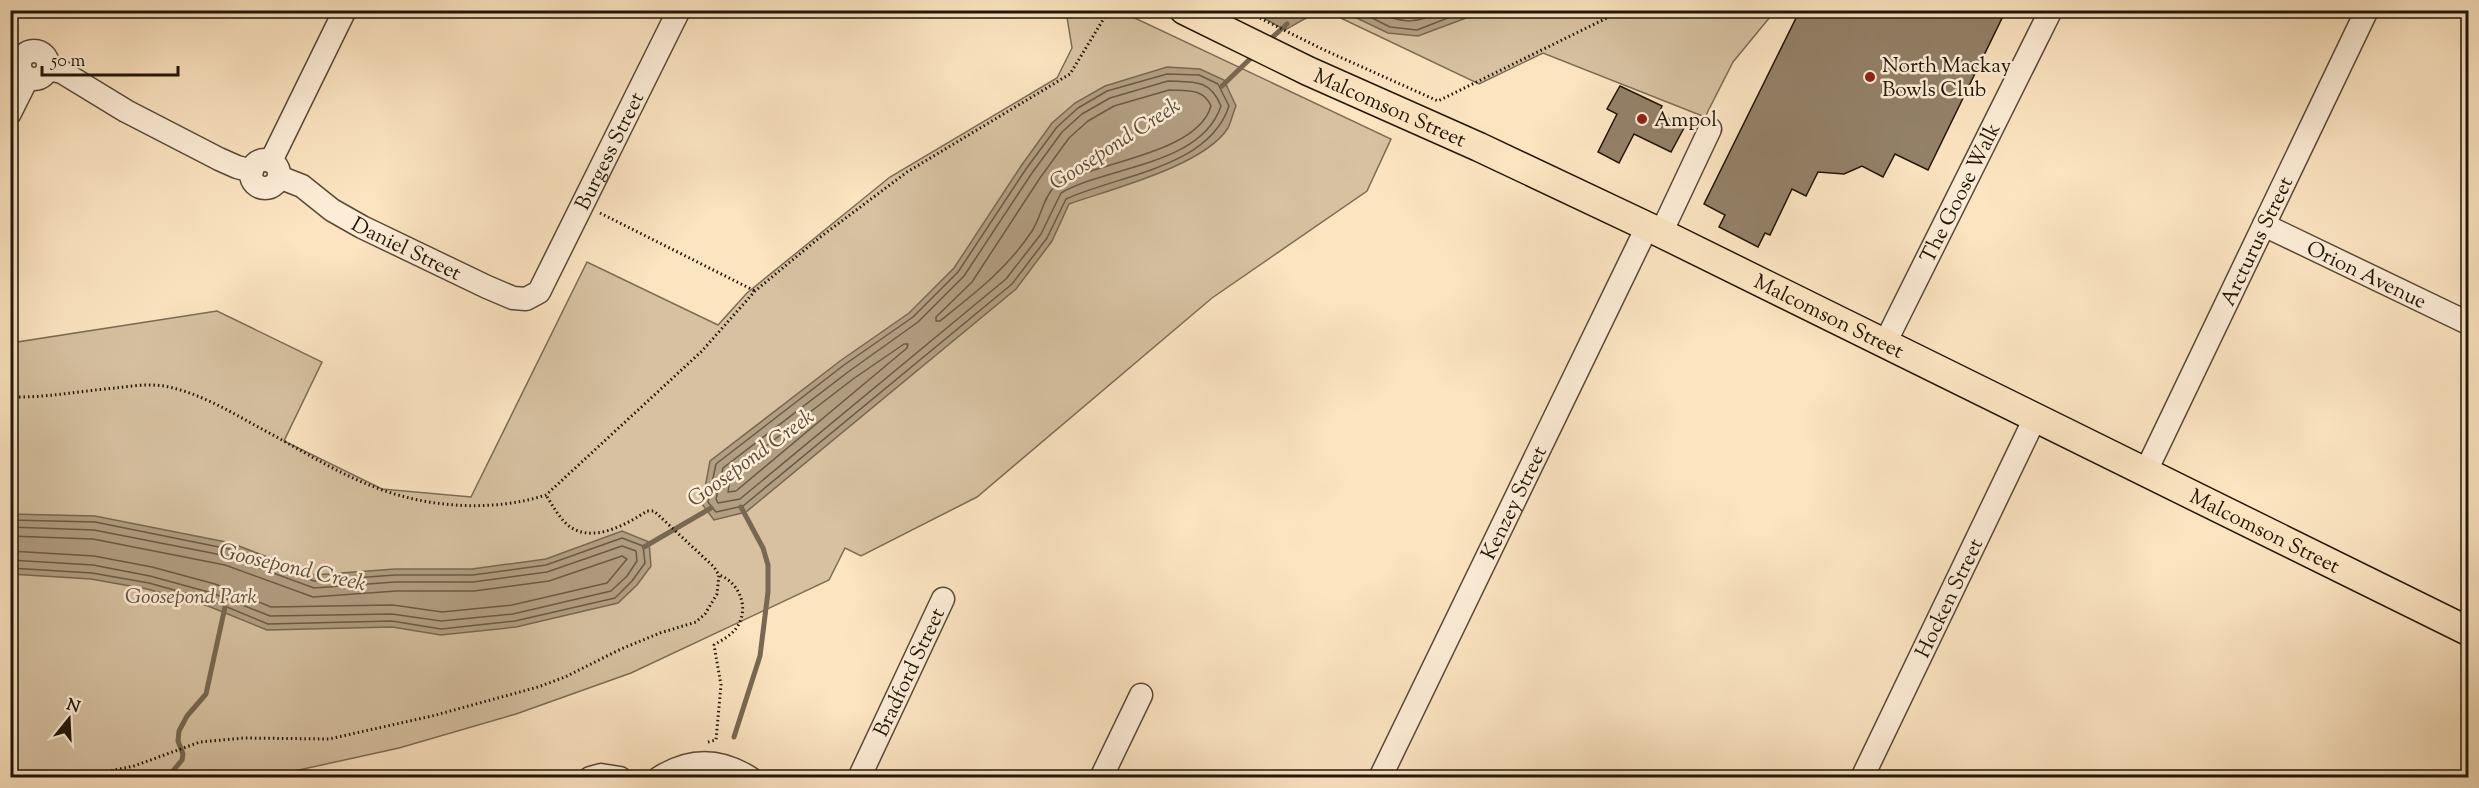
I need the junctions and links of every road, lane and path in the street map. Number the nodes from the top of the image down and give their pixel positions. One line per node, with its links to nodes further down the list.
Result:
1 (345, 10): 13 (street)
2 (679, 10): 14 (street, Burgess Street)
3 (1109, 10): 17 (path)
4 (1184, 10): 9 (main road, Malcomson Street)
5 (1623, 10): 9 (path)
6 (2051, 10): 20 (street, The Goose Walk)
7 (2367, 10): 15 (street, Arcturus Street)
8 (1246, 12): 9 (path)
9 (1315, 60): 16 (main road, Malcomson Street)
10 (19, 67): 11 (street); 13 (street, Daniel Street)
11 (10, 113)
12 (1710, 129): 16 (street, Kenzey Street)
13 (267, 170): 18 (street, Daniel Street)
14 (582, 204): 17 (path); 18 (street, Burgess Street)
15 (2264, 225): 19 (street, Orion Avenue); 23 (street, Arcturus Street)
16 (1654, 230): 20 (main road, Malcomson Street); 37 (street, Kenzey Street)
17 (755, 291): 24 (path)
18 (539, 292)
19 (2469, 323)
20 (1886, 343): 22 (main road, Malcomson Street)
21 (10, 397): 24 (path)
22 (2035, 418): 23 (main road, Malcomson Street); 38 (street, Hocken Street)
23 (2146, 471): 27 (main road, Malcomson Street)
24 (546, 495): 25 (path)
25 (719, 575): 29 (path); 30 (path)
26 (943, 599): 35 (street, Bradford Street)
27 (2469, 631)
28 (1141, 695): 36 (street)
29 (701, 745)
30 (76, 777)
31 (590, 777): 32 (street)
32 (620, 777)
33 (659, 777): 34 (street)
34 (750, 777)
35 (859, 777)
36 (1101, 777)
37 (1380, 777)
38 (1862, 777)

